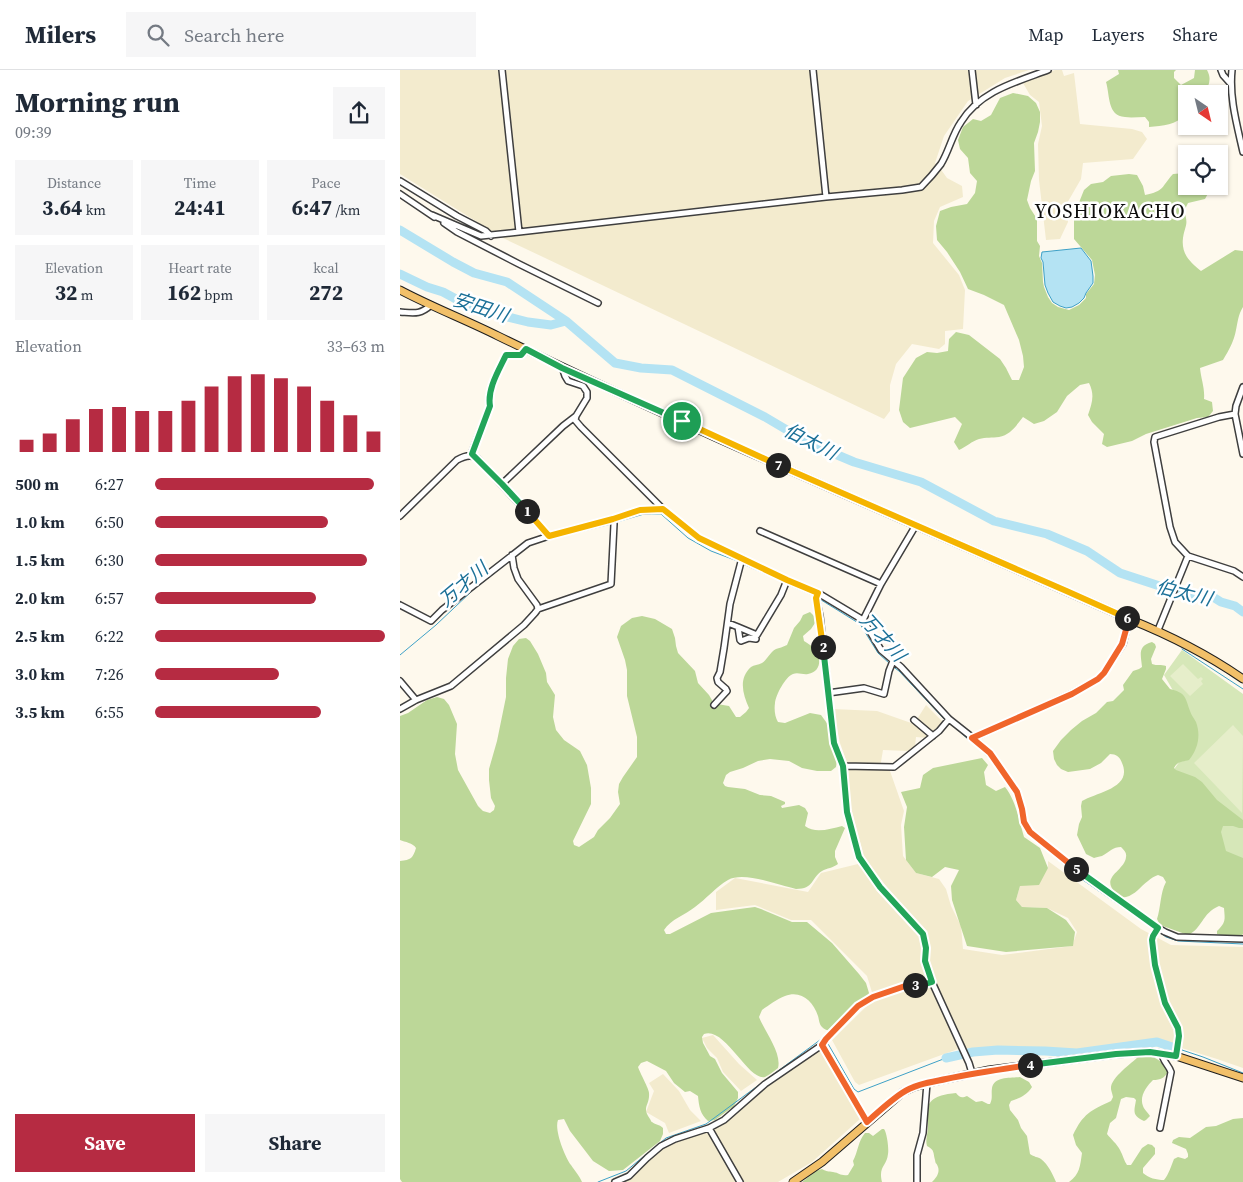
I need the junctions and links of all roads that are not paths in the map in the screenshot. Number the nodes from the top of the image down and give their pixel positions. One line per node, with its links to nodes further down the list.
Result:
1 (502, 70): 14 (street)
2 (813, 70): 12 (street)
3 (972, 70): 8 (street)
4 (1048, 70): 8 (street)
5 (1221, 70): 7 (street)
6 (1232, 70): 7 (street)
7 (1231, 85): 9 (street)
8 (976, 105): 12 (street)
9 (1243, 152)
10 (400, 181): 15 (street)
11 (400, 194): 13 (street)
12 (826, 197): 14 (street)
13 (432, 216): 15 (street); 17 (street)
14 (519, 232): 15 (street)
15 (491, 236)
16 (400, 290): 18 (main road)
17 (598, 303)
18 (431, 305): 19 (street); 20 (main road)
19 (400, 312)
20 (526, 349): 21 (main road); 26 (street)
21 (562, 368): 24 (street); 31 (main road)
22 (1243, 387): 23 (street)
23 (1235, 414): 25 (street); 35 (street)
24 (576, 416): 27 (street); 28 (street)
25 (1243, 454)
26 (472, 456): 27 (street); 29 (street)
27 (502, 484): 33 (street)
28 (663, 509): 30 (street); 36 (street)
29 (400, 516)
30 (614, 522): 33 (street); 42 (street)
31 (916, 525): 39 (street); 43 (main road)
32 (760, 531): 39 (street)
33 (549, 536): 34 (street)
34 (512, 558): 41 (street); 42 (street)
35 (1188, 558): 37 (street); 47 (street)
36 (741, 561): 38 (street); 45 (street)
37 (1243, 577)
38 (786, 583): 40 (street); 46 (street)
39 (881, 584): 44 (street)
40 (817, 595): 44 (street); 52 (street)
41 (400, 605)
42 (538, 609): 53 (street)
43 (1129, 619): 47 (main road); 59 (street)
44 (863, 620): 49 (street)
45 (728, 623): 46 (street); 54 (street)
46 (738, 627): 48 (street)
47 (1158, 630): 50 (main road)
48 (756, 639)
49 (892, 664): 52 (street); 56 (street)
50 (1243, 679)
51 (400, 681): 53 (street)
52 (828, 693): 60 (street)
53 (416, 700): 55 (street)
54 (714, 705)
55 (400, 709)
56 (949, 719): 58 (street); 59 (street)
57 (914, 720): 58 (street)
58 (933, 736): 60 (street)
59 (972, 738): 61 (street)
60 (843, 766): 63 (street)
61 (1158, 928): 62 (street); 66 (street)
62 (1243, 939)
63 (932, 982): 64 (street); 67 (street)
64 (822, 1045): 70 (street); 71 (street)
65 (1162, 1053): 66 (main road); 67 (main road); 72 (street)
66 (1176, 1056): 68 (main road)
67 (972, 1073): 69 (main road)
68 (1243, 1078)
69 (927, 1083): 70 (main road); 76 (street)
70 (867, 1122): 75 (main road)
71 (709, 1128): 73 (street); 74 (street)
72 (1160, 1128)
73 (615, 1182)
74 (740, 1182)
75 (793, 1182)
76 (917, 1182)

